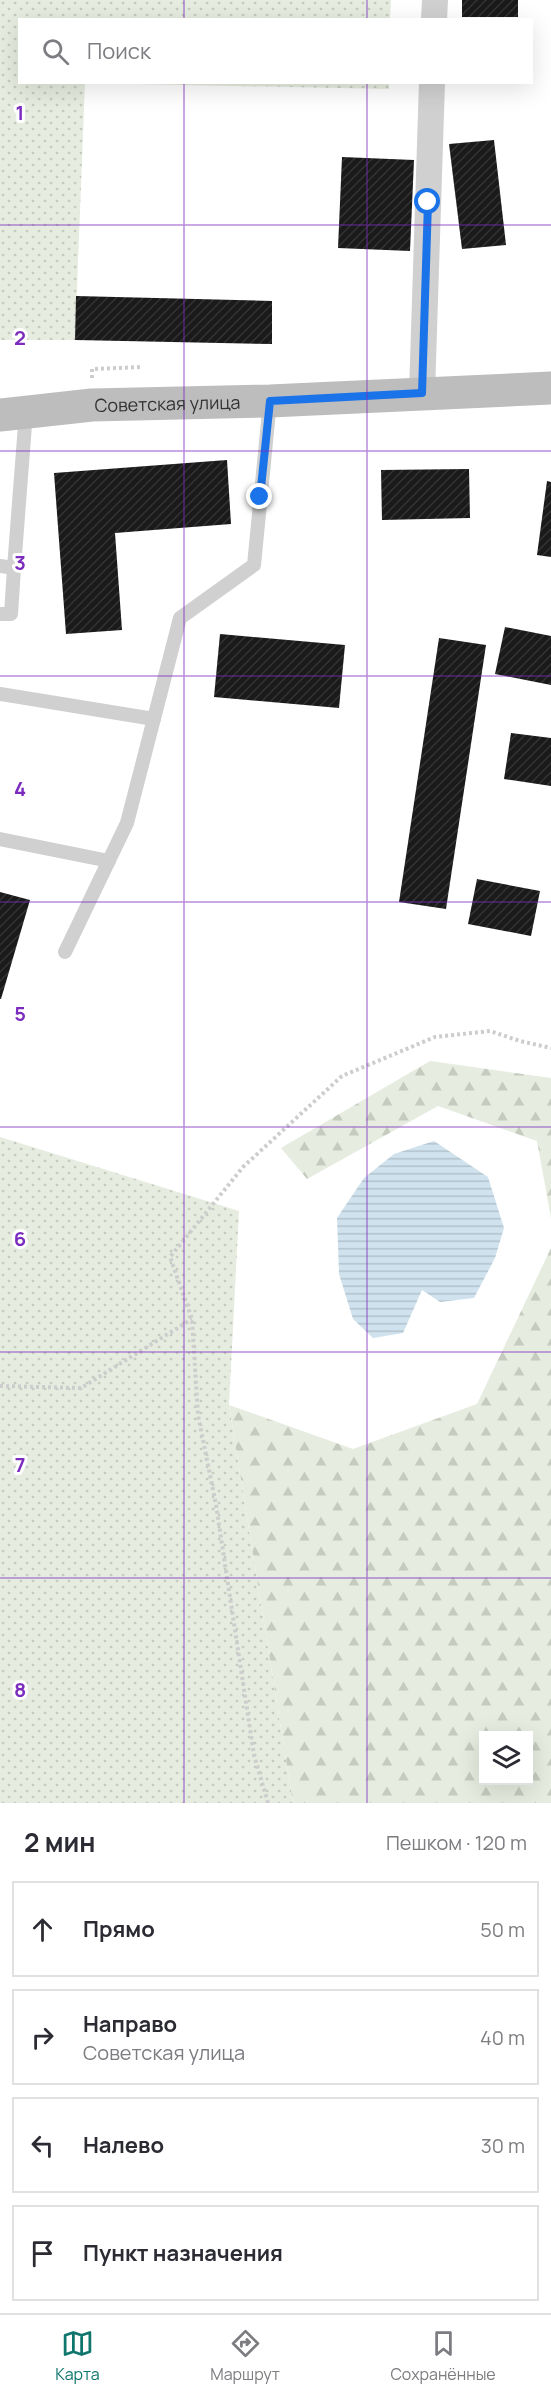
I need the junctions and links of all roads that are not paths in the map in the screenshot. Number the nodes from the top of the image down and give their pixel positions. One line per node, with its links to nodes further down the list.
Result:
1 (435, 0): 2 (street)
2 (434, 18)
3 (432, 84): 5 (street)
4 (551, 388): 5 (main road, Советская улица)
5 (422, 393): 6 (main road, Советская улица)
6 (270, 401): 7 (main road, Советская улица); 11 (lane)
7 (13, 414): 8 (lane)
8 (7, 567): 9 (lane)
9 (0, 614)
10 (0, 694): 11 (lane)
11 (154, 719): 13 (lane)
12 (0, 839): 13 (lane)
13 (109, 861): 14 (lane)
14 (65, 952)

